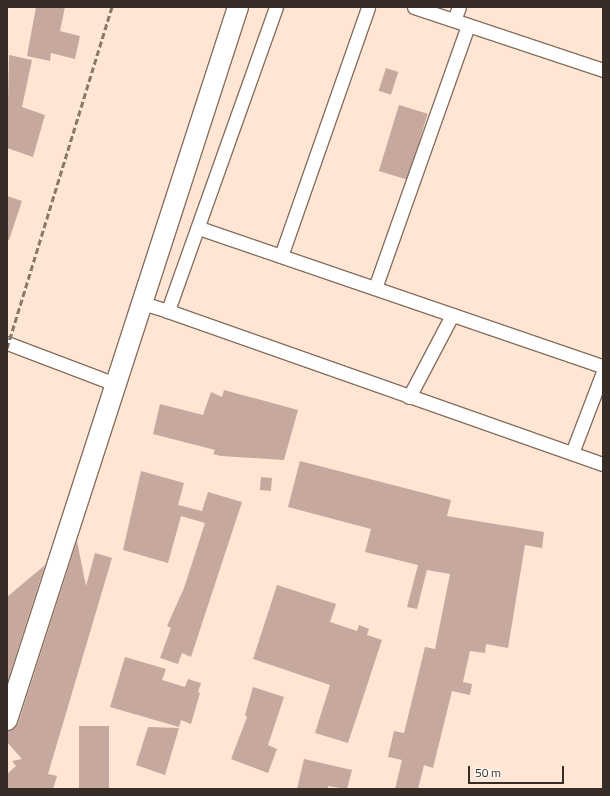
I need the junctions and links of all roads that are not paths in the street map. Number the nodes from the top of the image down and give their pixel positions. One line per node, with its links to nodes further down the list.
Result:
1 (238, 7): 12 (main road)
2 (276, 7): 9 (street)
3 (368, 7): 10 (street)
4 (414, 7): 6 (street)
5 (459, 7): 6 (street)
6 (454, 20): 7 (street)
7 (468, 25): 8 (street); 11 (street)
8 (603, 70)
9 (199, 228): 10 (street); 13 (street)
10 (281, 256): 11 (street)
11 (375, 288): 14 (street)
12 (142, 303): 13 (street); 18 (main road)
13 (168, 311): 19 (street)
14 (452, 314): 16 (street); 19 (street)
15 (7, 343): 18 (street)
16 (603, 366)
17 (603, 372): 20 (street)
18 (116, 384): 22 (main road)
19 (409, 397): 20 (street)
20 (572, 453): 21 (street)
21 (603, 464)
22 (7, 720)

